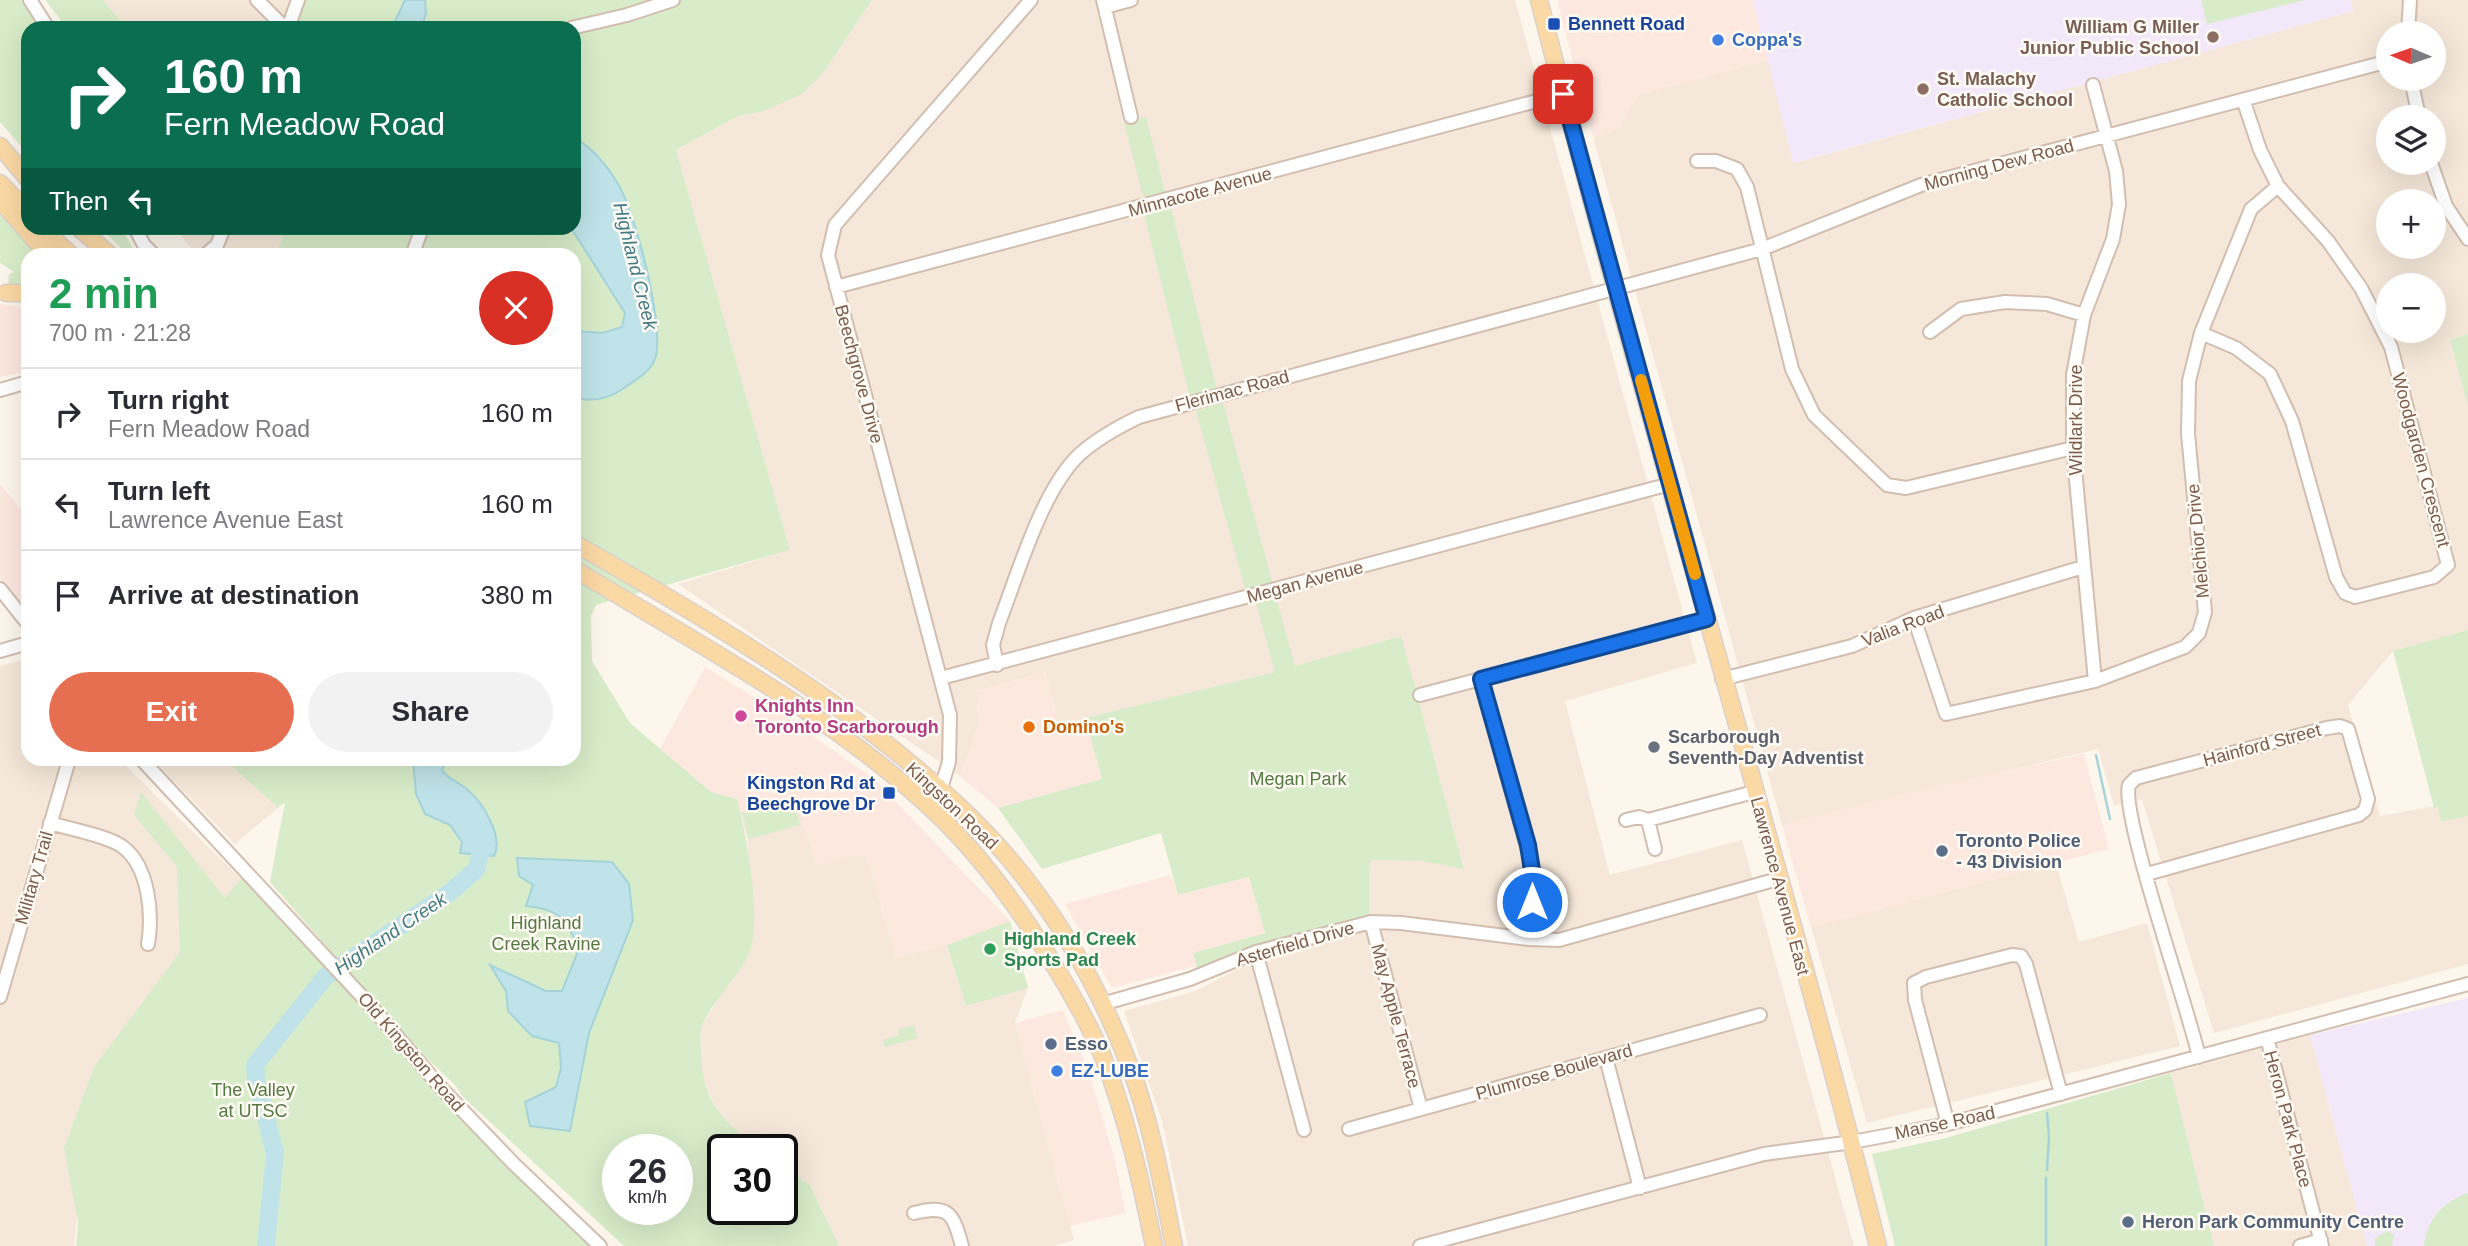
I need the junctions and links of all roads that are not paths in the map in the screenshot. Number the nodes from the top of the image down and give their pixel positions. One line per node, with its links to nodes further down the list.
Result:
1 (30, 0): 10 (street)
2 (257, 0): 11 (street)
3 (298, 0): 12 (street)
4 (673, 0): 14 (street)
5 (1031, 0): 38 (street, Beechgrove Drive)
6 (1130, 0): 9 (street)
7 (1539, 0): 17 (main road, Lawrence Avenue East)
8 (2410, 0): 13 (street)
9 (1104, 3): 19 (street)
10 (44, 21)
11 (279, 21)
12 (289, 21)
13 (2409, 21)
14 (581, 26)
15 (2376, 65): 18 (street, Morning Dew Road)
16 (2093, 85): 20 (street, Wildlark Drive)
17 (1563, 94): 38 (street, Minnacote Avenue); 39 (main road, Lawrence Avenue East)
18 (2244, 102): 20 (street, Morning Dew Road); 28 (street, Woodgarden Crescent)
19 (1131, 117)
20 (2108, 136): 37 (street, Morning Dew Road); 42 (street, Wildlark Drive)
21 (0, 138): 23 (main road)
22 (0, 146): 25 (main road)
23 (21, 156)
24 (1697, 161): 37 (street)
25 (21, 172)
26 (2435, 175): 34 (street)
27 (0, 183): 30 (main road)
28 (2278, 187): 44 (street, Melchior Drive); 44 (street, Woodgarden Crescent)
29 (0, 200): 31 (main road)
30 (21, 205)
31 (21, 224)
32 (50, 235): 35 (main road)
33 (87, 235): 36 (main road)
34 (2468, 239)
35 (63, 248)
36 (102, 248)
37 (1762, 249): 39 (street, Morning Dew Road); 47 (street)
38 (836, 287): 59 (street, Beechgrove Drive)
39 (1616, 288): 48 (main road, Lawrence Avenue East); 58 (street, Flerimac Road)
40 (3, 292): 41 (main road)
41 (21, 293)
42 (2084, 315): 43 (street); 47 (street, Wildlark Drive)
43 (1930, 332)
44 (2201, 333): 62 (street, Melchior Drive)
45 (21, 384): 46 (street)
46 (0, 390)
47 (2073, 448): 50 (street, Wildlark Drive)
48 (1670, 484): 55 (main road, Lawrence Avenue East); 58 (street, Megan Avenue)
49 (581, 547): 66 (main road, Kingston Road)
50 (2083, 567): 54 (street, Valia Road); 62 (street, Wildlark Drive)
51 (581, 573): 68 (main road, Kingston Road)
52 (0, 589): 53 (street)
53 (21, 615)
54 (1914, 618): 61 (street, Valia Road); 62 (street, Melchior Drive)
55 (1707, 619): 60 (street); 61 (main road, Lawrence Avenue East)
56 (21, 645): 57 (street)
57 (0, 651)
58 (997, 665): 59 (street, Megan Avenue)
59 (941, 678): 66 (street, Beechgrove Drive)
60 (1481, 679): 63 (street); 76 (street)
61 (1722, 679): 67 (main road, Lawrence Avenue East)
62 (2095, 681)
63 (1420, 695)
64 (67, 766): 71 (street, Military Trail)
65 (148, 766): 95 (street, Old Kingston Road)
66 (940, 790): 68 (street, Beechgrove Drive); 81 (main road, Kingston Road)
67 (1754, 792): 70 (street); 74 (main road, Lawrence Avenue East)
68 (934, 811): 97 (main road, Kingston Road)
69 (1626, 820): 70 (street)
70 (1648, 820): 72 (street)
71 (50, 824): 77 (street); 80 (street, Military Trail)
72 (1656, 849)
73 (2147, 874): 73 (street, Hainford Street); 84 (street, Hainford Street)
74 (1778, 879): 76 (street, Asterfield Drive); 91 (main road, Lawrence Avenue East)
75 (1371, 922): 76 (street, Asterfield Drive); 78 (street, Asterfield Drive); 87 (street, May Apple Terrace)
76 (1529, 939)
77 (148, 944)
78 (1256, 951): 81 (street, Asterfield Drive); 90 (street)
79 (2468, 984): 83 (street, Manse Road)
80 (0, 997)
81 (1102, 1004): 98 (main road, Kingston Road)
82 (1760, 1015): 85 (street, Plumrose Boulevard)
83 (2267, 1038): 84 (street, Manse Road); 94 (street, Heron Park Place)
84 (2199, 1056): 86 (street, Manse Road)
85 (1606, 1058): 87 (street, Plumrose Boulevard); 92 (street)
86 (2061, 1094): 88 (street, Manse Road); 88 (street)
87 (1421, 1109): 89 (street, Plumrose Boulevard)
88 (1948, 1124): 91 (street, Manse Road)
89 (1349, 1129)
90 (1304, 1130)
91 (1852, 1142): 92 (street, Manse Road); 100 (main road, Lawrence Avenue East)
92 (1640, 1188): 99 (street, Manse Road)
93 (914, 1213): 96 (street)
94 (2321, 1243): 101 (street, Heron Park Place)
95 (600, 1246)
96 (962, 1246)
97 (1154, 1246)
98 (1174, 1246)
99 (1420, 1246)
100 (1878, 1246)
101 (2300, 1246)

